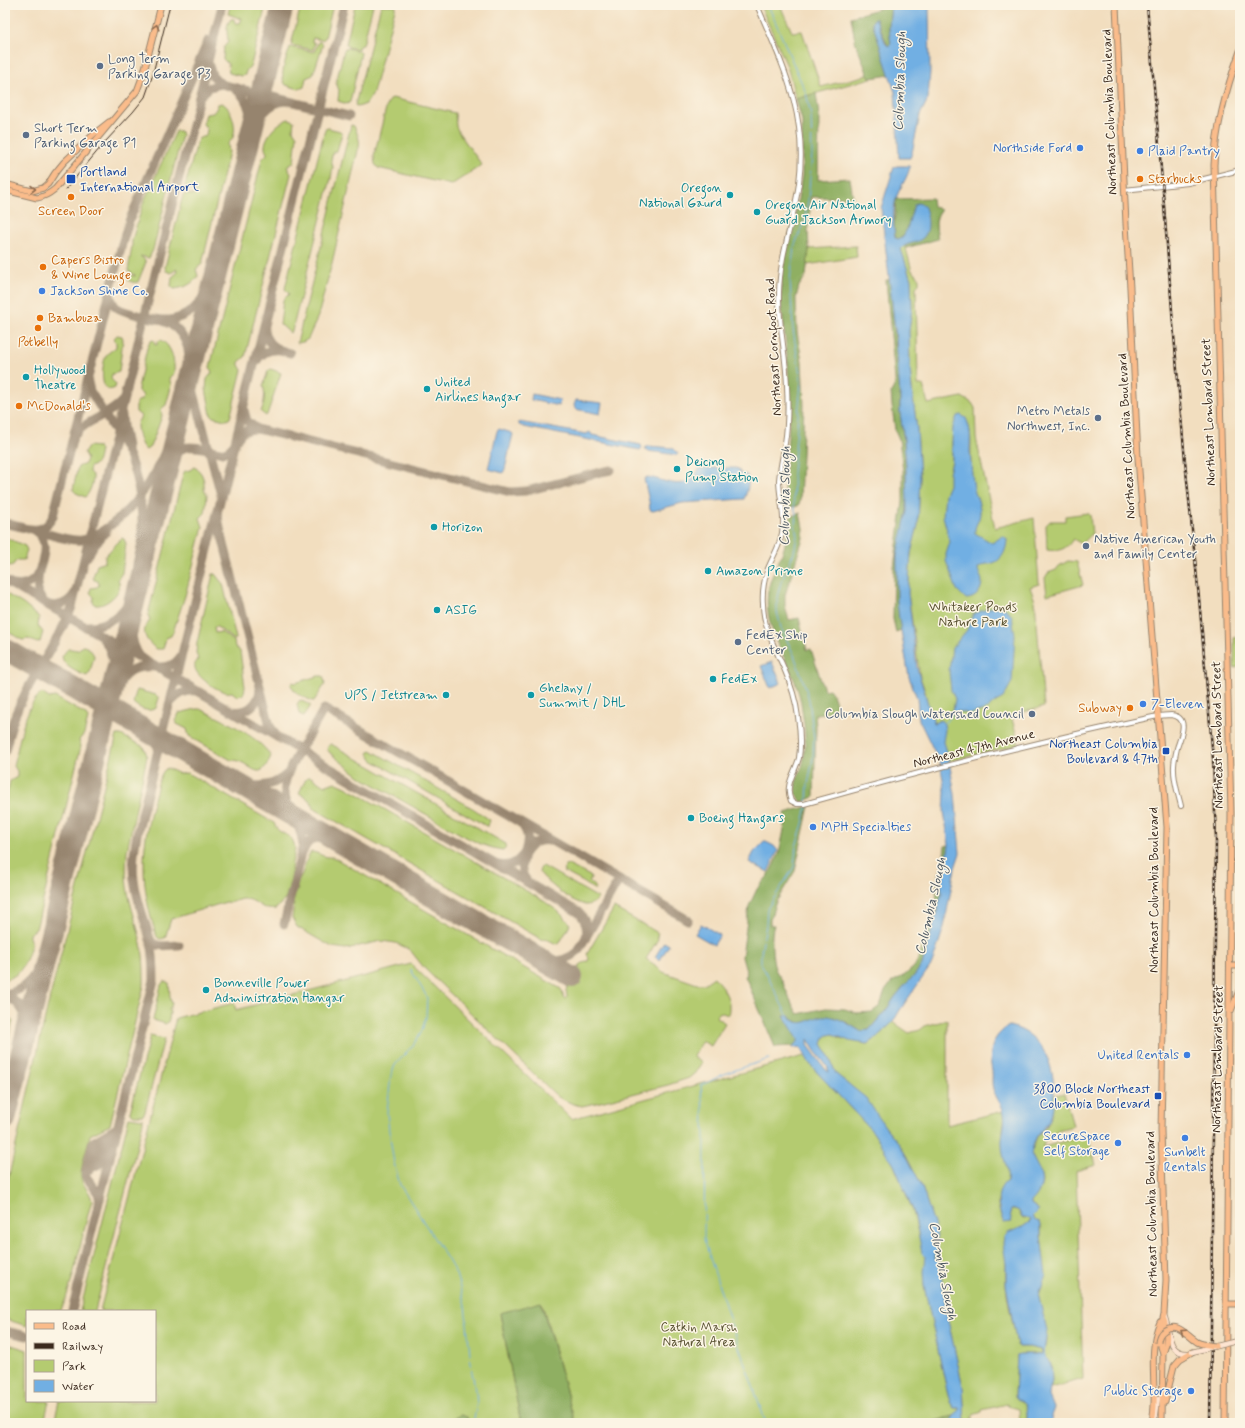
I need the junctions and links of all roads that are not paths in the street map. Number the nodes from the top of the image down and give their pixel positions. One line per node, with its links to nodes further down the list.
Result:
1 (161, 5): 5 (main road, one-way to 1)
2 (758, 5): 12 (street, Northeast Cornfoot Road)
3 (1116, 5): 10 (main road, Northeast Columbia Boulevard)
4 (1240, 51): 7 (main road, Northeast Lombard Street)
5 (115, 118): 8 (main road, one-way to 5); 9 (main road)
6 (1240, 170): 7 (street)
7 (1214, 176): 10 (street); 14 (main road, Northeast Lombard Street)
8 (5, 184)
9 (5, 190)
10 (1124, 190): 11 (main road, Northeast Columbia Boulevard)
11 (1159, 716): 12 (street, Northeast 47th Avenue); 13 (street); 20 (main road, Northeast Columbia Boulevard)
12 (794, 803)
13 (1181, 806)
14 (1230, 966): 15 (main road); 17 (main road, Northeast Lombard Street)
15 (1240, 966)
16 (1240, 988): 17 (main road)
17 (1229, 1015): 18 (main road, Northeast Lombard Street)
18 (1226, 1304): 19 (main road); 28 (main road, Northeast Lombard Street)
19 (1240, 1304)
20 (1164, 1317): 23 (main road); 25 (main road, Northeast Columbia Boulevard); 26 (main road)
21 (1240, 1340): 22 (main road, bridge)
22 (1216, 1346): 23 (main road, bridge); 24 (main road, one-way to 24, bridge)
23 (1192, 1352): 25 (main road)
24 (1158, 1398): 25 (main road); 26 (main road)
25 (1163, 1410): 27 (main road, Northeast Columbia Boulevard)
26 (1152, 1423)
27 (1162, 1423)
28 (1225, 1423)

